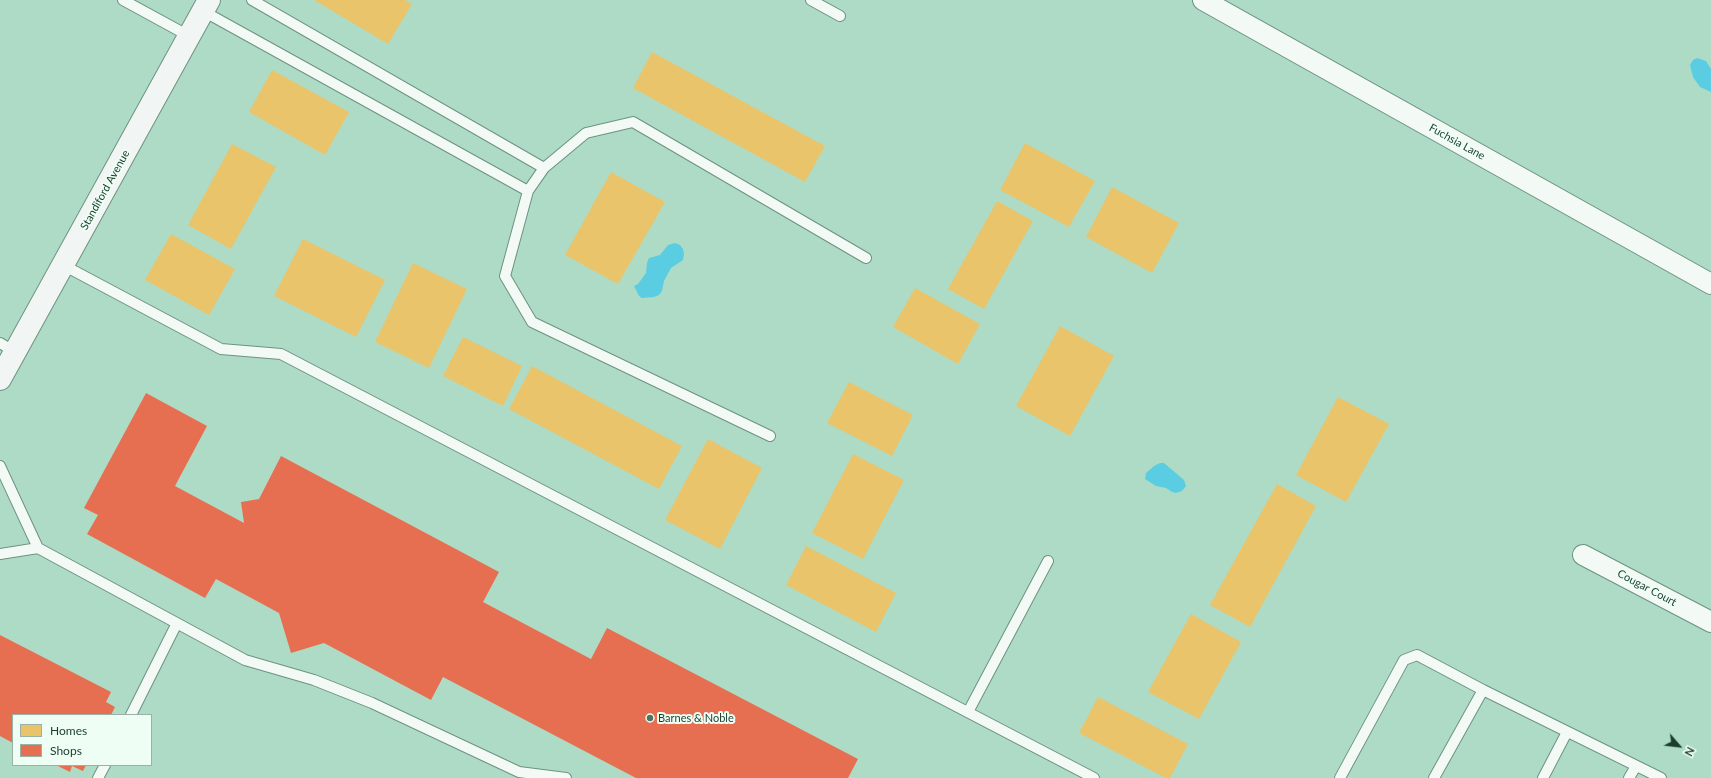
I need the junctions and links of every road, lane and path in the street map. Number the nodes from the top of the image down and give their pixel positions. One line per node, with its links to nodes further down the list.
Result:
1 (123, 0): 7 (lane)
2 (252, 0): 8 (lane)
3 (811, 0): 6 (lane)
4 (1203, 0): 12 (street, Fuchsia Lane)
5 (206, 5): 7 (main road, Standiford Avenue); 9 (lane)
6 (840, 16)
7 (189, 36): 11 (main road, Standiford Avenue)
8 (544, 168): 9 (lane); 10 (lane)
9 (528, 191): 15 (lane)
10 (866, 258)
11 (63, 265): 13 (main road, Standiford Avenue); 24 (lane)
12 (1711, 284)
13 (8, 348): 14 (main road, Standiford Avenue)
14 (0, 379)
15 (770, 436)
16 (0, 466): 17 (lane)
17 (38, 548): 18 (lane); 22 (lane)
18 (0, 554)
19 (1584, 555): 21 (street, Cougar Court)
20 (1048, 561): 24 (lane)
21 (1711, 622)
22 (177, 623): 25 (lane); 29 (lane)
23 (1484, 690): 26 (lane); 33 (lane); 34 (lane)
24 (968, 712): 32 (lane)
25 (131, 714)
26 (1567, 732): 28 (lane); 35 (lane)
27 (104, 766): 30 (lane)
28 (1636, 766): 36 (lane); 37 (lane)
29 (517, 775): 31 (lane)
30 (98, 778)
31 (566, 778)
32 (1094, 778)
33 (1340, 778)
34 (1434, 778)
35 (1543, 778)
36 (1629, 778)
37 (1661, 778)

